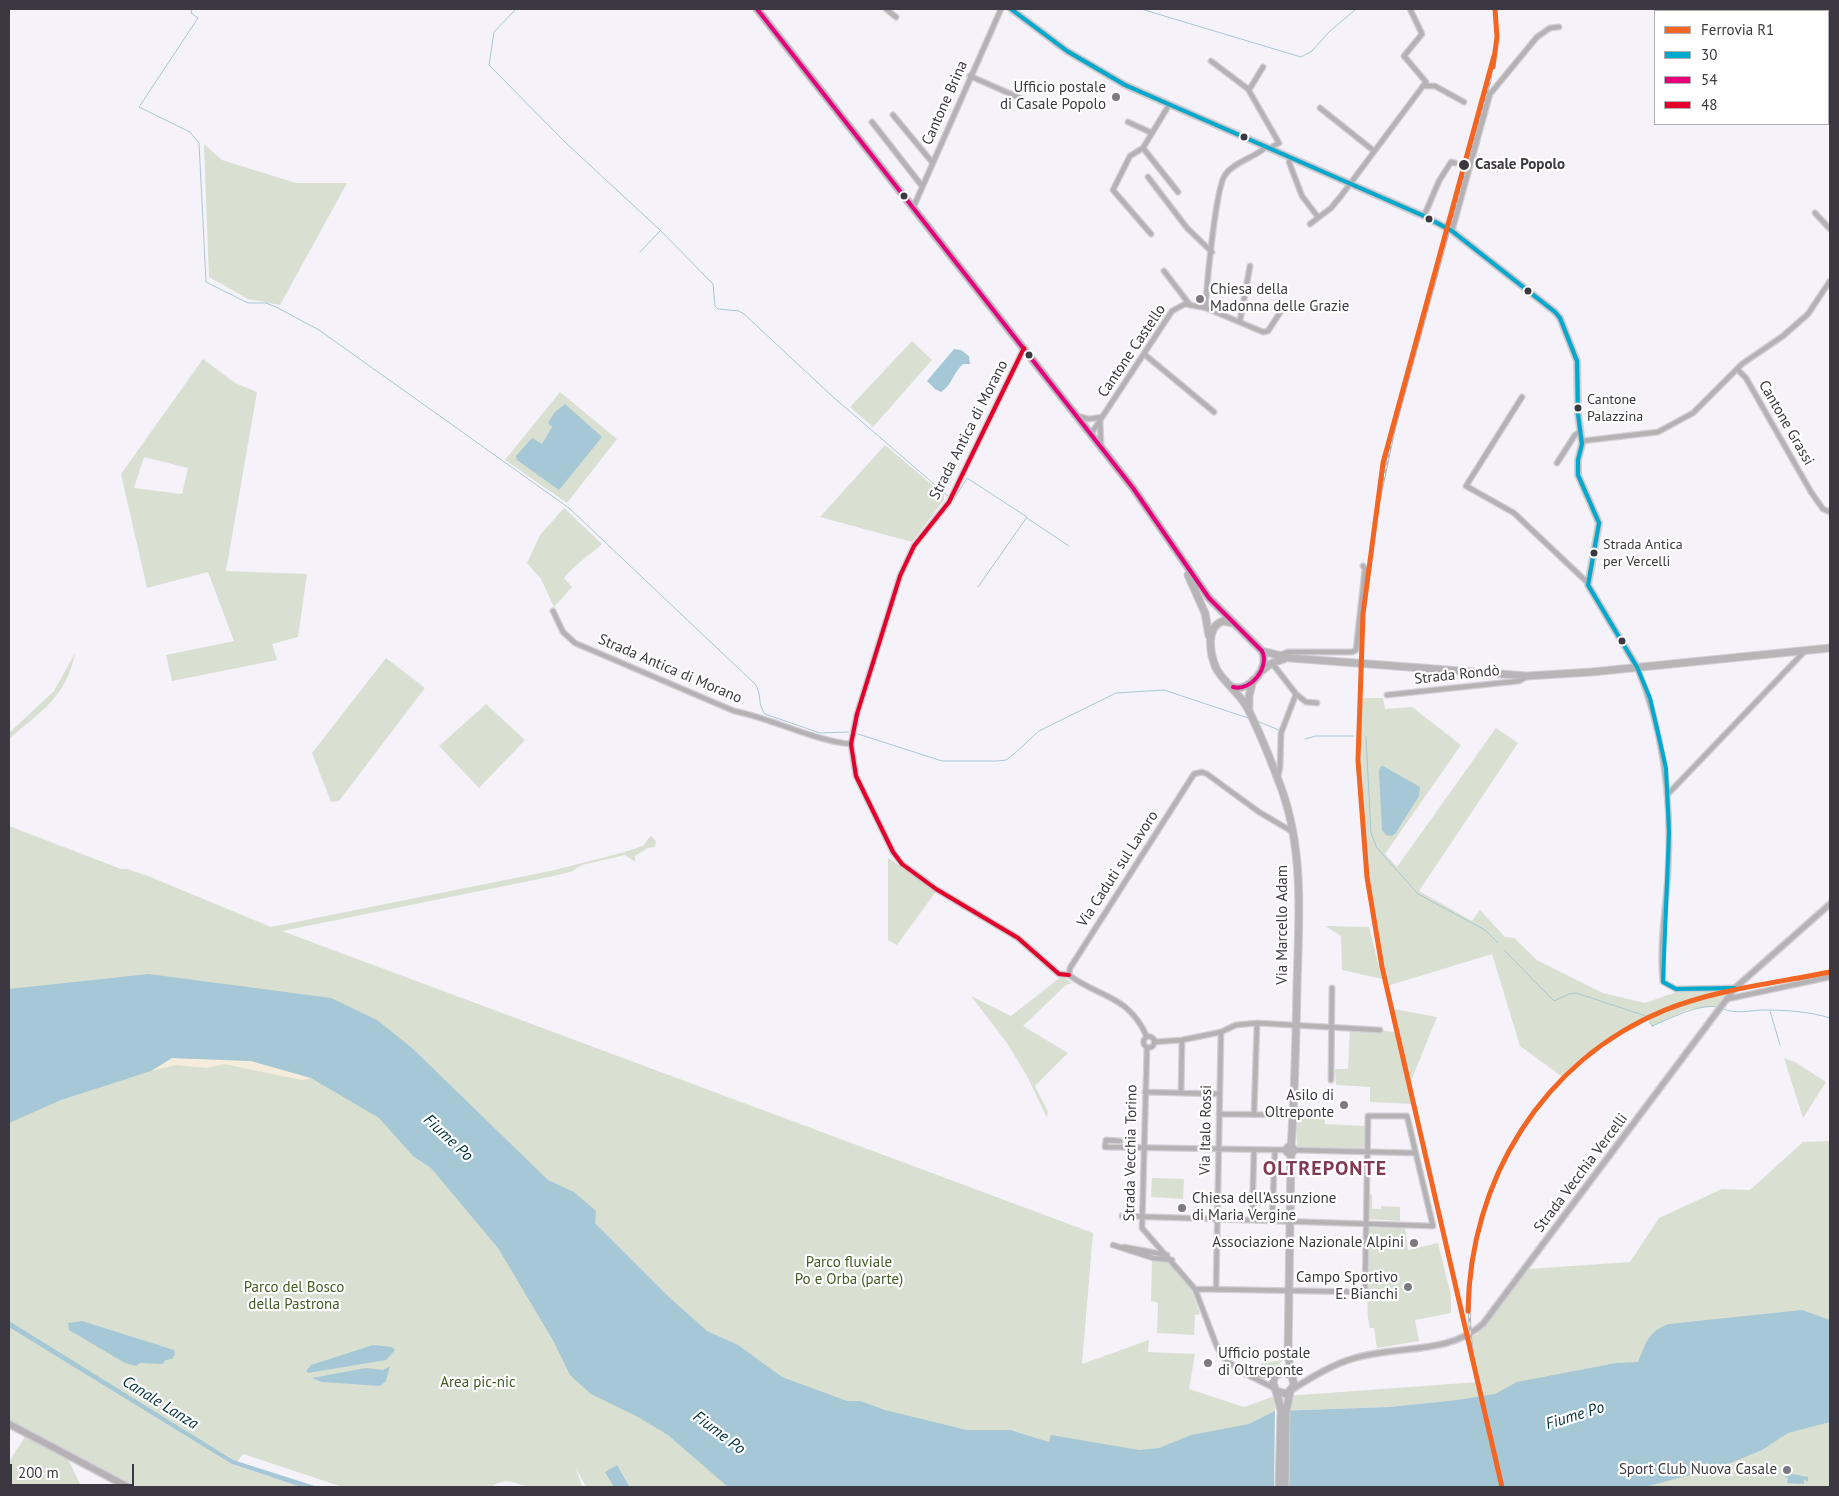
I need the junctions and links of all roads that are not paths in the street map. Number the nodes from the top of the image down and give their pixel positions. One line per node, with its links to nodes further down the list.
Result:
1 (757, 9): 31 (main road)
2 (886, 9): 6 (street)
3 (1000, 9): 10 (street, Cantone Brina)
4 (1410, 9): 11 (street)
5 (1014, 10): 15 (street)
6 (896, 18)
7 (1559, 27): 37 (street)
8 (1211, 61): 12 (street)
9 (1263, 67): 12 (street)
10 (970, 76): 13 (street); 25 (street, Cantone Brina)
11 (1424, 86): 14 (street); 23 (street)
12 (1249, 90): 22 (street)
13 (1022, 99)
14 (1464, 102)
15 (1168, 105): 20 (street); 22 (street)
16 (1320, 108): 23 (street)
17 (893, 115): 25 (street)
18 (872, 122): 29 (street)
19 (1128, 122): 20 (street)
20 (1152, 133): 21 (street)
21 (1142, 148): 30 (street); 38 (street)
22 (1268, 148): 24 (street); 39 (street)
23 (1374, 151): 28 (street)
24 (1291, 158): 28 (street); 34 (street)
25 (932, 162): 29 (street, Cantone Brina)
26 (1455, 163): 33 (street)
27 (1148, 178): 39 (street)
28 (1349, 184): 33 (street); 34 (street)
29 (922, 186): 31 (street, Cantone Brina)
30 (1178, 192)
31 (913, 208): 47 (main road)
32 (1816, 213): 36 (street)
33 (1424, 216): 37 (street)
34 (1318, 217): 35 (street)
35 (1310, 224)
36 (1830, 229)
37 (1451, 230): 54 (street)
38 (1151, 234)
39 (1212, 252): 44 (street)
40 (1250, 266): 46 (street)
41 (1164, 271): 43 (street)
42 (1830, 281): 49 (street)
43 (1190, 305): 44 (street, Cantone Castello); 48 (street, Cantone Castello)
44 (1206, 308): 46 (street, Cantone Castello)
45 (1284, 308): 46 (street, Cantone Castello)
46 (1240, 321)
47 (1024, 348): 52 (main road); 79 (street, Strada Antica di Morano)
48 (1144, 354): 51 (street); 53 (street, Cantone Castello)
49 (1738, 370): 56 (street); 59 (street, Cantone Grassi)
50 (1522, 398): 62 (street)
51 (1214, 412)
52 (1076, 416): 53 (street); 55 (main road)
53 (1101, 419): 55 (street, Cantone Castello); 57 (street)
54 (1580, 432): 56 (street); 58 (street)
55 (1090, 434): 57 (main road)
56 (1582, 441): 62 (street)
57 (1102, 449): 60 (main road)
58 (1557, 463)
59 (1830, 512)
60 (1183, 564): 64 (main road); 65 (main road)
61 (1363, 566): 69 (street)
62 (1588, 583): 70 (street)
63 (553, 611): 79 (street, Strada Antica di Morano)
64 (1233, 623): 65 (main road); 67 (main road)
65 (1211, 640): 74 (main road)
66 (1830, 648): 68 (main road)
67 (1262, 651): 69 (main road); 71 (main road)
68 (1805, 651): 70 (main road); 81 (street)
69 (1275, 660): 71 (main road); 72 (main road); 75 (street)
70 (1637, 667): 72 (main road); 81 (street)
71 (1261, 672): 73 (main road)
72 (1527, 676): 76 (street, Strada Rondò)
73 (1253, 680): 74 (main road); 78 (main road, Via Marcello Adam)
74 (1233, 687): 78 (main road, Via Marcello Adam)
75 (1296, 694): 77 (street); 80 (street)
76 (1387, 695)
77 (1317, 703)
78 (1251, 716): 80 (main road, Via Marcello Adam)
79 (851, 744): 86 (street, Strada Antica di Morano)
80 (1276, 777): 83 (main road, Via Marcello Adam)
81 (1667, 795): 89 (street)
82 (1276, 823): 83 (street); 84 (street, Via Caduti sul Lavoro); 86 (street, Via Caduti sul Lavoro)
83 (1291, 823): 84 (main road, Via Marcello Adam)
84 (1293, 832): 92 (main road, Via Marcello Adam)
85 (1830, 904): 89 (street, Strada Vecchia Vercelli)
86 (1069, 975): 96 (street)
87 (1830, 977): 90 (street)
88 (1332, 988): 93 (street)
89 (1736, 988): 90 (street, Strada Vecchia Vercelli)
90 (1727, 999): 131 (street, Strada Vecchia Vercelli)
91 (1257, 1023): 92 (street); 95 (street); 105 (street)
92 (1296, 1025): 93 (street); 106 (main road, Via Marcello Adam)
93 (1331, 1026): 94 (street); 100 (street)
94 (1380, 1030)
95 (1221, 1032): 97 (street); 103 (street, Via Italo Rossi)
96 (1147, 1037): 98 (street); 99 (street)
97 (1182, 1040): 98 (street); 102 (street)
98 (1154, 1042): 99 (street)
99 (1147, 1047): 101 (street, Strada Vecchia Torino)
100 (1331, 1080)
101 (1145, 1092): 102 (street); 108 (street, Strada Vecchia Torino)
102 (1181, 1093): 103 (street)
103 (1219, 1094): 104 (street, Via Italo Rossi)
104 (1219, 1114): 105 (street); 109 (street, Via Italo Rossi)
105 (1254, 1114): 106 (street)
106 (1292, 1115): 112 (main road, Via Marcello Adam)
107 (1120, 1141): 108 (street)
108 (1144, 1148): 109 (street); 116 (street, Strada Vecchia Torino)
109 (1218, 1149): 110 (street); 117 (street, Via Italo Rossi)
110 (1254, 1150): 111 (street); 118 (street)
111 (1274, 1150): 112 (street); 119 (street)
112 (1291, 1150): 113 (street); 120 (main road, Via Marcello Adam)
113 (1367, 1153): 114 (street); 114 (street); 121 (street)
114 (1415, 1153): 121 (street)
115 (1122, 1216): 116 (street)
116 (1141, 1216): 117 (street); 122 (street, Strada Vecchia Torino)
117 (1217, 1218): 118 (street); 125 (street, Via Italo Rossi)
118 (1252, 1219): 119 (street)
119 (1272, 1220): 120 (street)
120 (1290, 1220): 121 (street); 126 (main road, Via Marcello Adam)
121 (1365, 1222): 126 (street)
122 (1167, 1255): 123 (street, Strada Vecchia Torino); 123 (street)
123 (1172, 1260): 124 (street, Strada Vecchia Torino)
124 (1195, 1289): 125 (street); 128 (street, Strada Vecchia Torino)
125 (1216, 1289): 126 (street)
126 (1289, 1290): 127 (main road, Via Marcello Adam)
127 (1288, 1356): 129 (main road, Via Marcello Adam); 130 (main road, Via Marcello Adam)
128 (1244, 1373): 129 (street); 132 (street, Strada Vecchia Torino)
129 (1277, 1374): 130 (main road); 132 (main road)
130 (1292, 1376): 131 (street); 133 (main road)
131 (1307, 1380): 133 (street, Strada Vecchia Vercelli)
132 (1276, 1392): 133 (main road); 136 (main road)
133 (1291, 1393): 137 (main road)
134 (9, 1424): 135 (main road)
135 (128, 1487)
136 (1279, 1487)
137 (1285, 1487)

